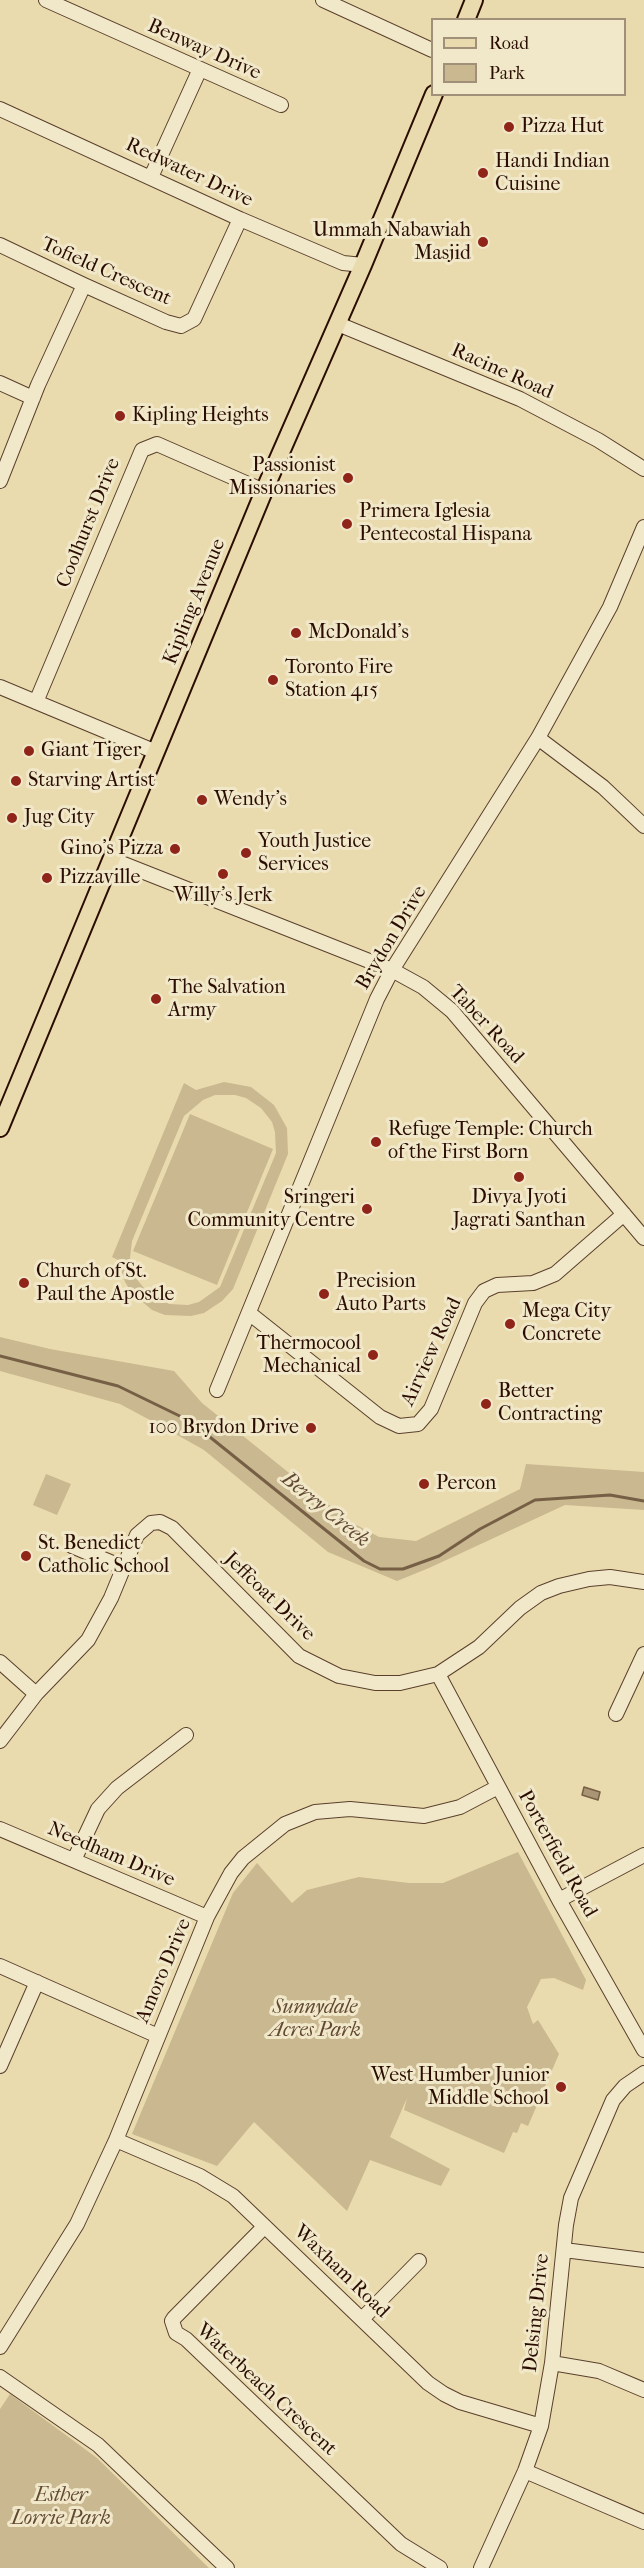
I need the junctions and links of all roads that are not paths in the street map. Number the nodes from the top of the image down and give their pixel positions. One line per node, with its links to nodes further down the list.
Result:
1 (46, 0): 6 (street, Benway Drive)
2 (323, 0): 5 (street)
3 (474, 0): 4 (main road)
4 (467, 18)
5 (431, 50)
6 (200, 69): 8 (street, Benway Drive); 10 (street)
7 (433, 96): 13 (main road, Kipling Avenue)
8 (281, 105)
9 (0, 109): 10 (street, Redwater Drive)
10 (151, 177): 11 (street, Redwater Drive)
11 (240, 219): 13 (street, Redwater Drive); 14 (street, Tofield Crescent)
12 (0, 245): 14 (street, Tofield Crescent)
13 (363, 265): 15 (main road, Kipling Avenue)
14 (84, 285): 17 (street)
15 (338, 324): 18 (street, Racine Road); 20 (main road, Kipling Avenue)
16 (0, 383): 17 (street)
17 (33, 398): 19 (street)
18 (644, 468)
19 (0, 480)
20 (264, 491): 23 (street, Coolhurst Drive); 25 (main road, Kipling Avenue)
21 (644, 527): 24 (street, Brydon Drive)
22 (0, 687): 23 (street)
23 (36, 702): 25 (street)
24 (538, 738): 26 (street); 28 (street, Brydon Drive)
25 (156, 752): 27 (main road, Kipling Avenue)
26 (644, 826)
27 (111, 859): 28 (street, Taber Road); 29 (main road, Kipling Avenue)
28 (392, 970): 30 (street, Taber Road); 32 (street, Brydon Drive)
29 (0, 1128)
30 (624, 1214): 31 (street, Taber Road); 32 (street, Airview Road)
31 (644, 1238)
32 (249, 1313): 33 (street, Brydon Drive)
33 (218, 1390)
34 (72, 1546): 35 (street)
35 (122, 1567): 39 (street, Jeffcoat Drive); 40 (street, Jeffcoat Drive)
36 (644, 1582): 39 (street, Jeffcoat Drive)
37 (644, 1654): 41 (street)
38 (0, 1662): 40 (street)
39 (438, 1674): 44 (street, Porterfield Road)
40 (36, 1694): 43 (street, Jeffcoat Drive)
41 (616, 1714)
42 (186, 1735): 47 (street)
43 (0, 1741)
44 (498, 1786): 48 (street, Porterfield Road); 49 (street, Amoro Drive)
45 (0, 1829): 47 (street, Needham Drive)
46 (644, 1856): 48 (street)
47 (74, 1860): 49 (street, Needham Drive)
48 (559, 1900): 53 (street, Porterfield Road)
49 (207, 1917): 52 (street, Amoro Drive)
50 (0, 1966): 51 (street)
51 (37, 1982): 52 (street); 54 (street)
52 (158, 2036): 56 (street, Amoro Drive)
53 (644, 2050)
54 (0, 2066)
55 (644, 2073): 58 (street, Delsing Drive)
56 (116, 2140): 57 (street, Waxham Road); 62 (street, Amoro Drive)
57 (264, 2227): 61 (street, Waxham Road); 70 (street, Waterbeach Crescent)
58 (564, 2250): 59 (street); 63 (street, Delsing Drive)
59 (644, 2260)
60 (418, 2261): 61 (street)
61 (362, 2319): 66 (street, Waxham Road)
62 (0, 2347)
63 (552, 2363): 65 (street); 66 (street, Delsing Drive)
64 (0, 2377): 69 (street)
65 (644, 2390)
66 (541, 2426): 67 (street, Delsing Drive)
67 (525, 2471): 68 (street); 71 (street, Delsing Drive)
68 (644, 2522)
69 (227, 2568)
70 (440, 2568)
71 (481, 2568)

